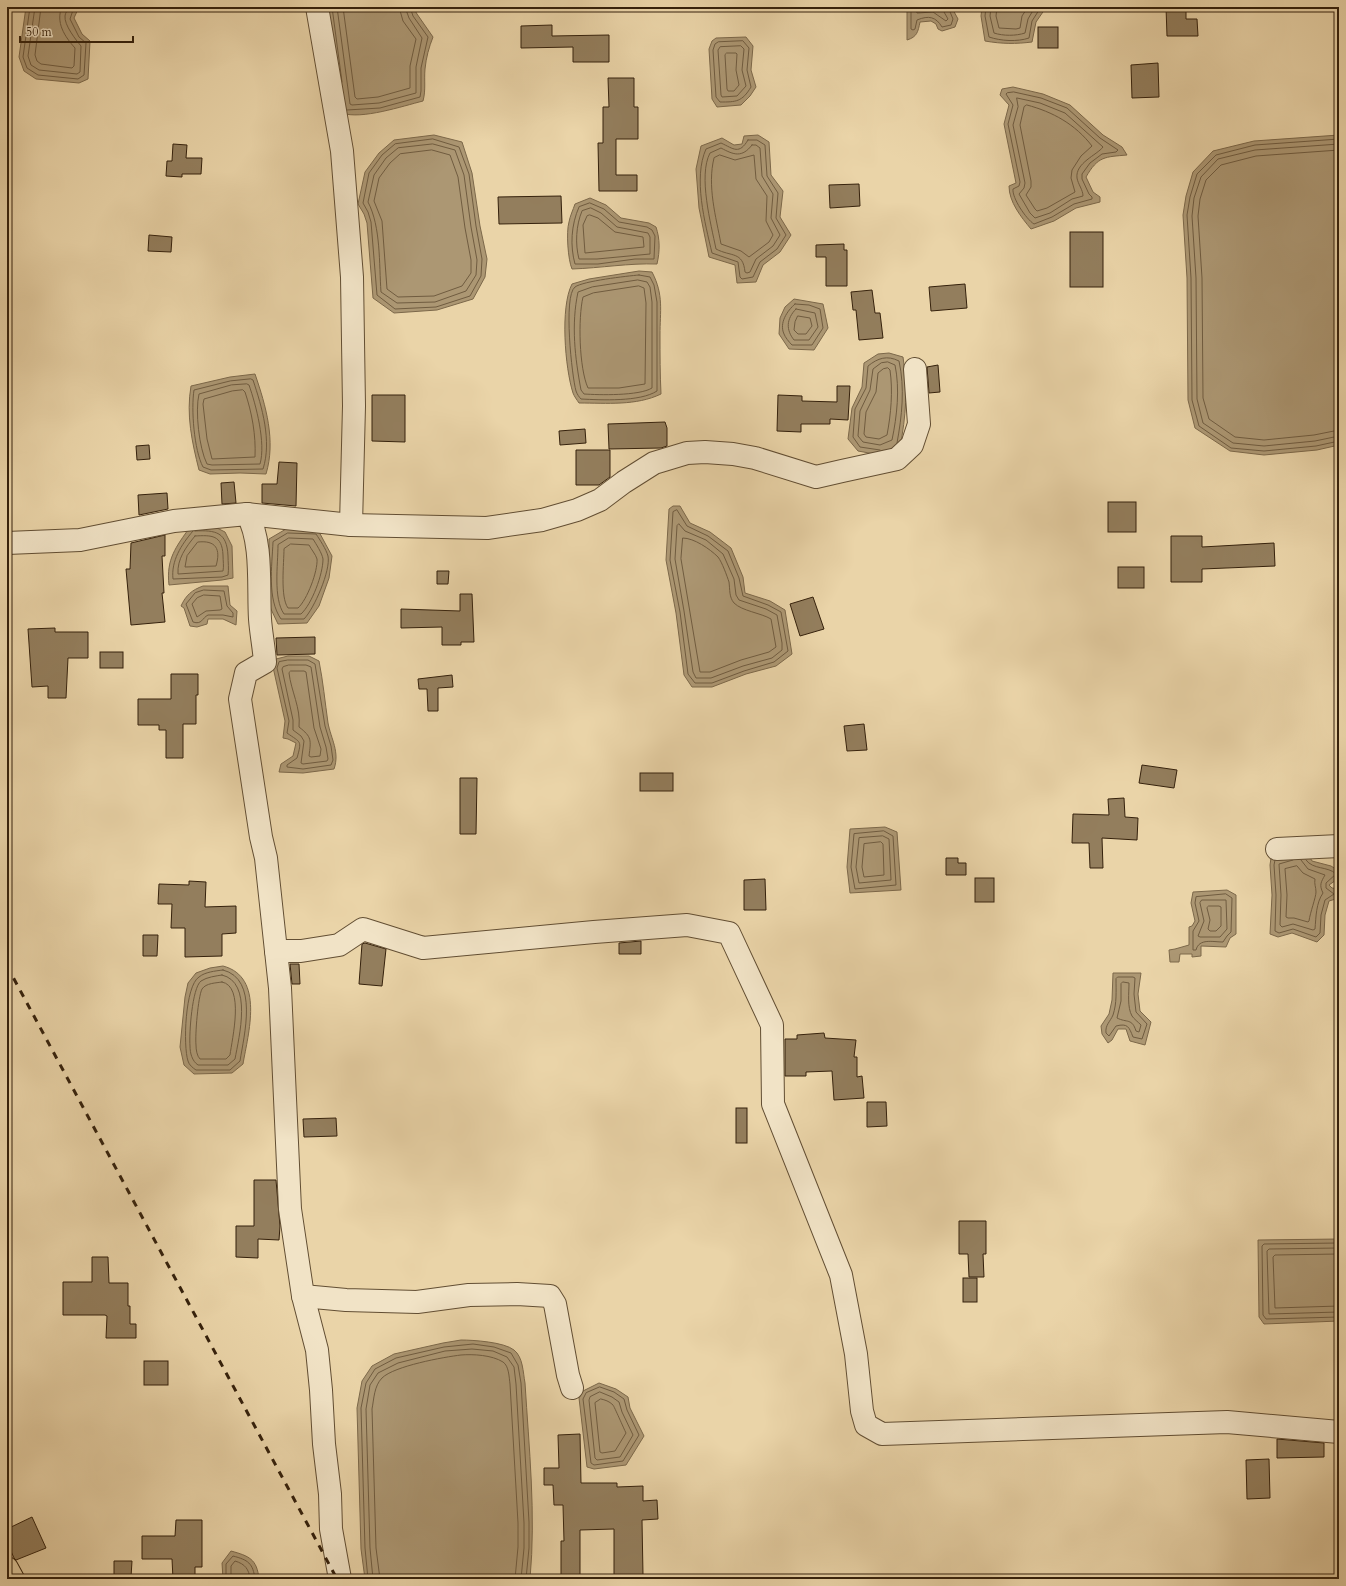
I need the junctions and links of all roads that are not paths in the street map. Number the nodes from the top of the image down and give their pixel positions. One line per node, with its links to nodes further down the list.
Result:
1 (317, 7): 4 (street)
2 (915, 370): 4 (street)
3 (247, 514): 4 (street); 5 (street); 8 (street)
4 (351, 526)
5 (7, 542)
6 (1339, 846): 7 (street)
7 (1277, 849)
8 (276, 951): 9 (street); 11 (street)
9 (303, 1296): 10 (street); 14 (street)
10 (572, 1388)
11 (1339, 1432)
12 (7, 1568): 13 (main road)
13 (13, 1579)
14 (340, 1579)

